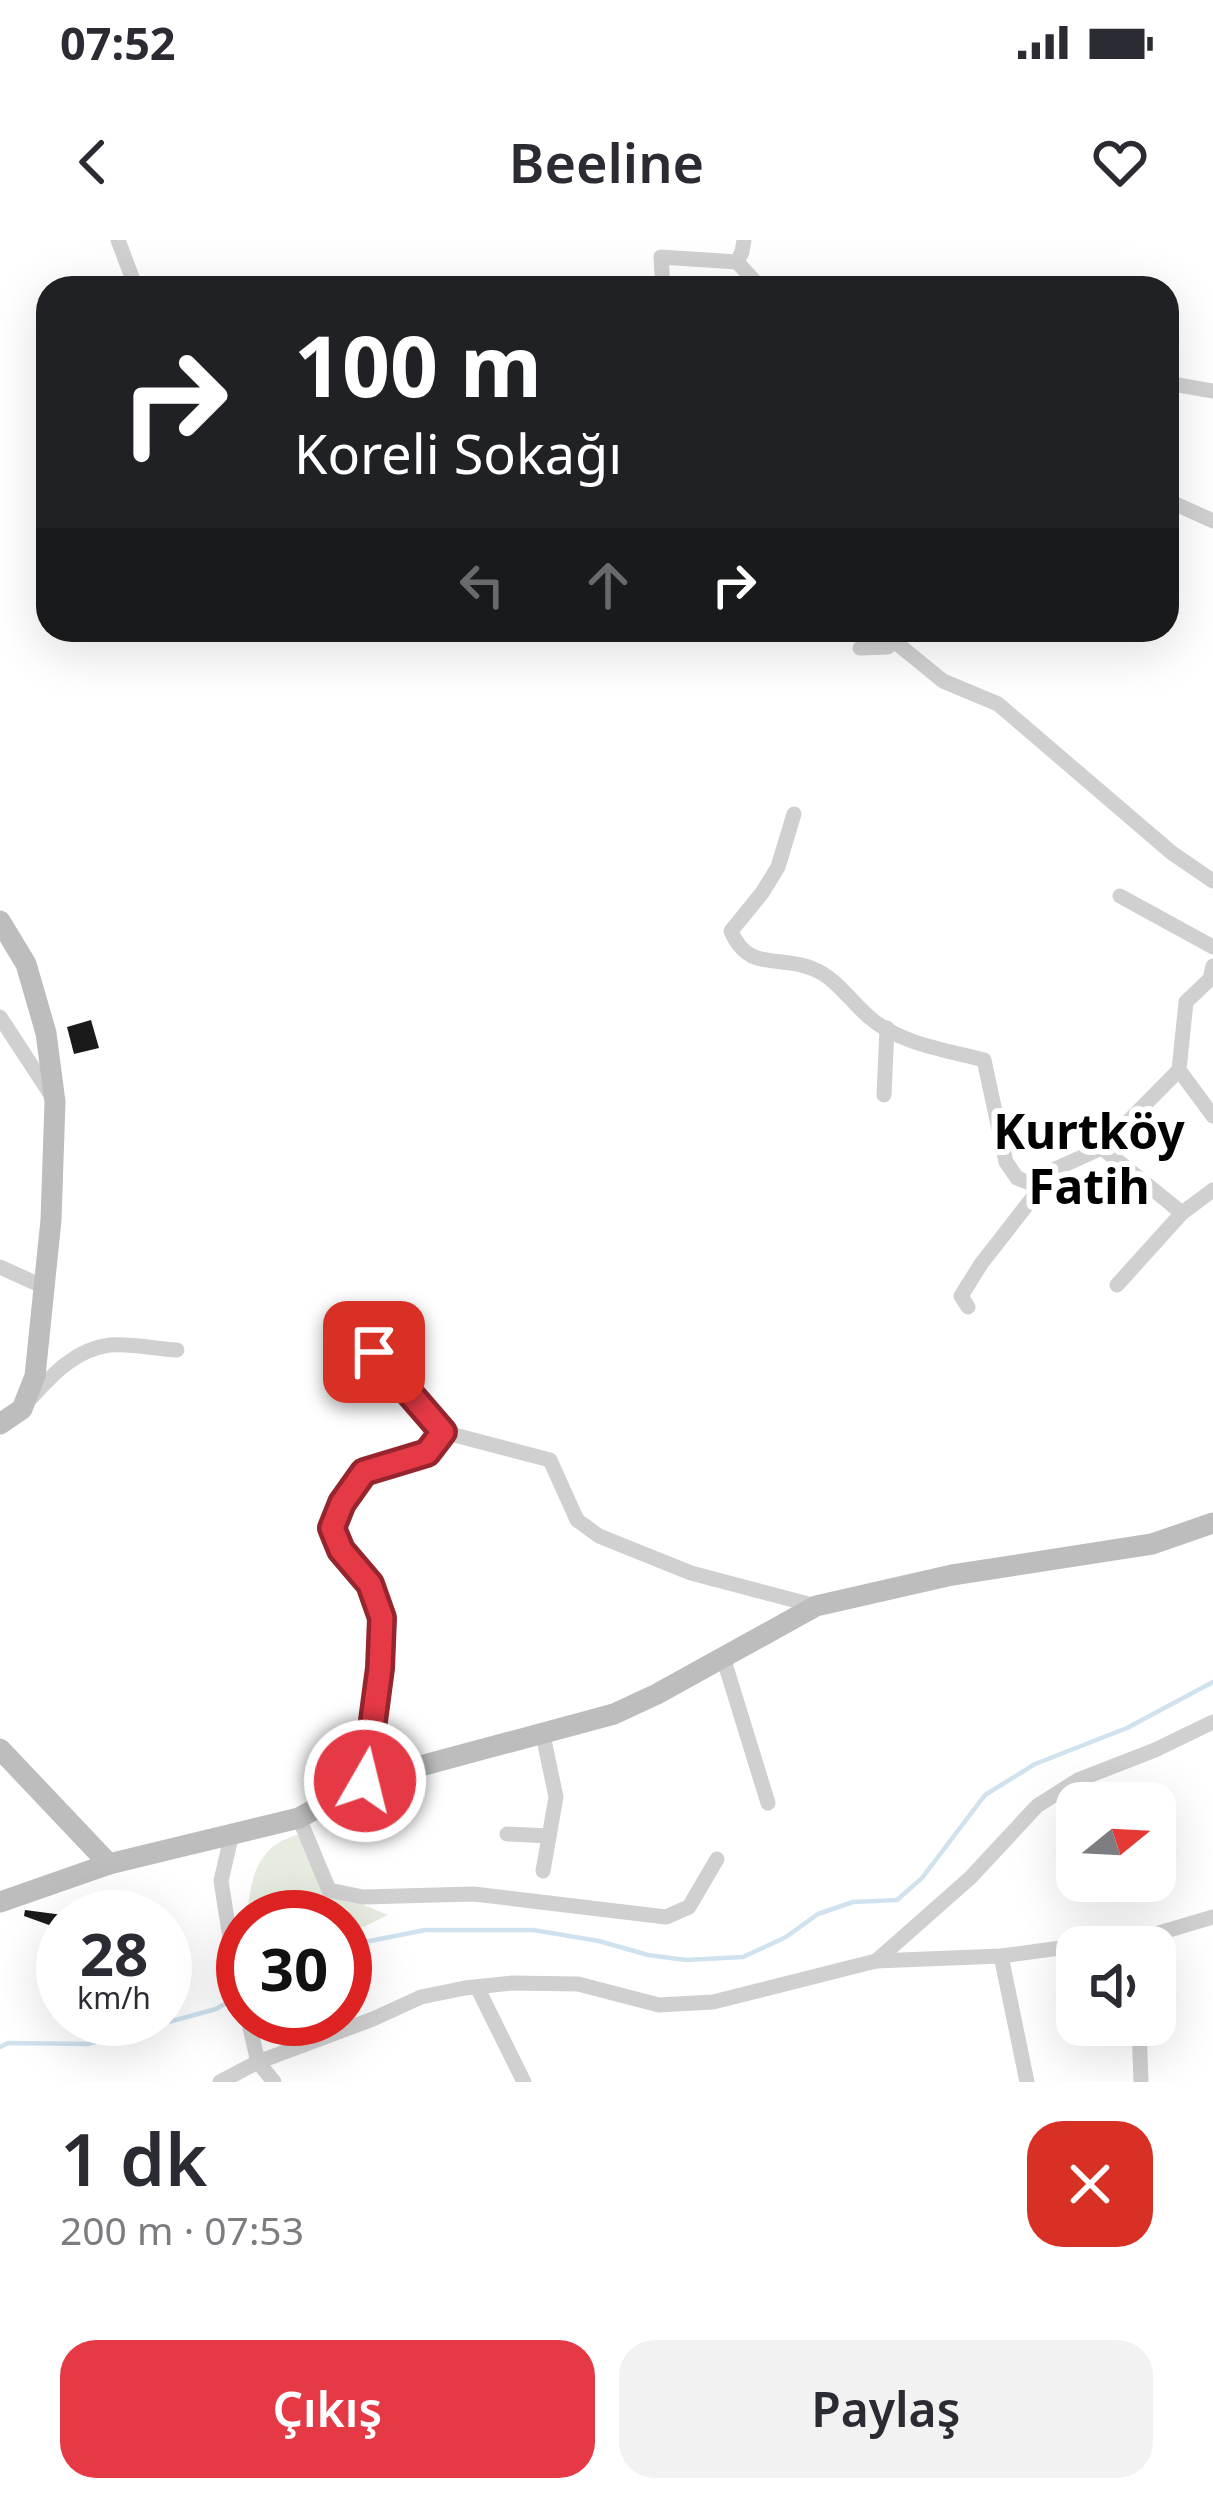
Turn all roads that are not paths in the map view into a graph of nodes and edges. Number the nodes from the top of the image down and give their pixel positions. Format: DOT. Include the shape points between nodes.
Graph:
graph roads {
  1 [pos="118,240"];
  2 [pos="744,240"];
  3 [pos="660,248"];
  4 [pos="737,262"];
  5 [pos="132,276"];
  6 [pos="750,276"];
  7 [pos="1179,385"];
  8 [pos="1213,391"];
  9 [pos="1179,505"];
  10 [pos="1213,521"];
  11 [pos="893,642"];
  12 [pos="905,642"];
  13 [pos="860,648"];
  14 [pos="794,814"];
  15 [pos="1213,881"];
  16 [pos="1120,896"];
  17 [pos="0,921"];
  18 [pos="1213,947"];
  19 [pos="1213,966"];
  20 [pos="0,1017"];
  21 [pos="887,1028"];
  22 [pos="1178,1070"];
  23 [pos="884,1095"];
  24 [pos="55,1102"];
  25 [pos="1213,1115"];
  26 [pos="1102,1148"];
  27 [pos="1040,1187"];
  28 [pos="1213,1190"];
  29 [pos="1182,1213"];
  30 [pos="0,1267"];
  31 [pos="1117,1285"];
  32 [pos="44,1287"];
  33 [pos="968,1307"];
  34 [pos="177,1350"];
  35 [pos="374,1352"];
  36 [pos="22,1409"];
  37 [pos="0,1424"];
  38 [pos="443,1432"];
  39 [pos="1213,1523"];
  40 [pos="816,1606"];
  41 [pos="723,1657"];
  42 [pos="1213,1722"];
  43 [pos="543,1735"];
  44 [pos="0,1749"];
  45 [pos="365,1781"];
  46 [pos="768,1803"];
  47 [pos="299,1818"];
  48 [pos="232,1833"];
  49 [pos="507,1834"];
  50 [pos="549,1836"];
  51 [pos="717,1859"];
  52 [pos="109,1864"];
  53 [pos="543,1871"];
  54 [pos="222,1890"];
  55 [pos="0,1901"];
  56 [pos="1213,1917"];
  57 [pos="1176,1929"];
  58 [pos="1056,1950"];
  59 [pos="1001,1956"];
  60 [pos="876,1961"];
  61 [pos="477,1987"];
  62 [pos="254,2046"];
  63 [pos="1139,2046"];
  64 [pos="258,2062"];
  65 [pos="220,2082"];
  66 [pos="274,2082"];
  67 [pos="524,2082"];
  68 [pos="1027,2082"];
  69 [pos="1141,2082"];
  1 -- 5 [label="street"];
  2 -- 4 [label="street"];
  3 -- 4 [label="street"];
  4 -- 6 [label="street"];
  7 -- 8 [label="street"];
  9 -- 10 [label="street"];
  11 -- 13 [label="street"];
  12 -- 15 [label="street" via="943,681 998,704"];
  14 -- 21 [label="street" via="778,867 730,931 752,958 810,967 833,981"];
  16 -- 18 [label="street"];
  17 -- 24 [label="street" via="26,964"];
  19 -- 22 [label="street" via="1186,1002"];
  20 -- 24 [label="street"];
  21 -- 23 [label="street"];
  21 -- 27 [label="street" via="984,1060 1006,1162 1017,1178"];
  22 -- 25 [label="street"];
  22 -- 26 [label="street"];
  24 -- 32 [label="street"];
  26 -- 27 [label="street" via="1054,1169"];
  26 -- 29 [label="street"];
  27 -- 33 [label="street" via="980,1264 961,1296"];
  28 -- 29 [label="street"];
  29 -- 31 [label="street"];
  30 -- 32 [label="street"];
  32 -- 36 [label="street" via="35,1376"];
  34 -- 36 [label="street" via="111,1345 84,1353"];
  35 -- 38 [label="street"];
  36 -- 37 [label="street"];
  38 -- 40 [label="street" via="550,1460 577,1520 599,1536 691,1574"];
  38 -- 45 [label="street" via="427,1453 364,1472 332,1528 370,1584 382,1618"];
  39 -- 40 [label="street" via="1152,1544"];
  40 -- 41 [label="street"];
  41 -- 43 [label="street" via="614,1714"];
  41 -- 46 [label="street"];
  42 -- 60 [label="street" via="1037,1806"];
  43 -- 45 [label="street"];
  43 -- 50 [label="street" via="556,1797"];
  44 -- 52 [label="street"];
  45 -- 47 [label="street"];
  47 -- 48 [label="street"];
  47 -- 51 [label="street" via="328,1890 363,1897 474,1894 666,1917 688,1907"];
  48 -- 52 [label="street"];
  48 -- 54 [label="street"];
  49 -- 50 [label="street"];
  50 -- 53 [label="street"];
  52 -- 55 [label="street"];
  56 -- 57 [label="street"];
  58 -- 59 [label="street"];
  59 -- 60 [label="street"];
  59 -- 68 [label="street"];
  60 -- 61 [label="street" via="712,2002 659,2005 578,1984"];
  61 -- 64 [label="street" via="421,1997"];
  61 -- 67 [label="street"];
  62 -- 64 [label="street"];
  63 -- 69 [label="street"];
  64 -- 65 [label="street"];
  64 -- 66 [label="street"];
}
